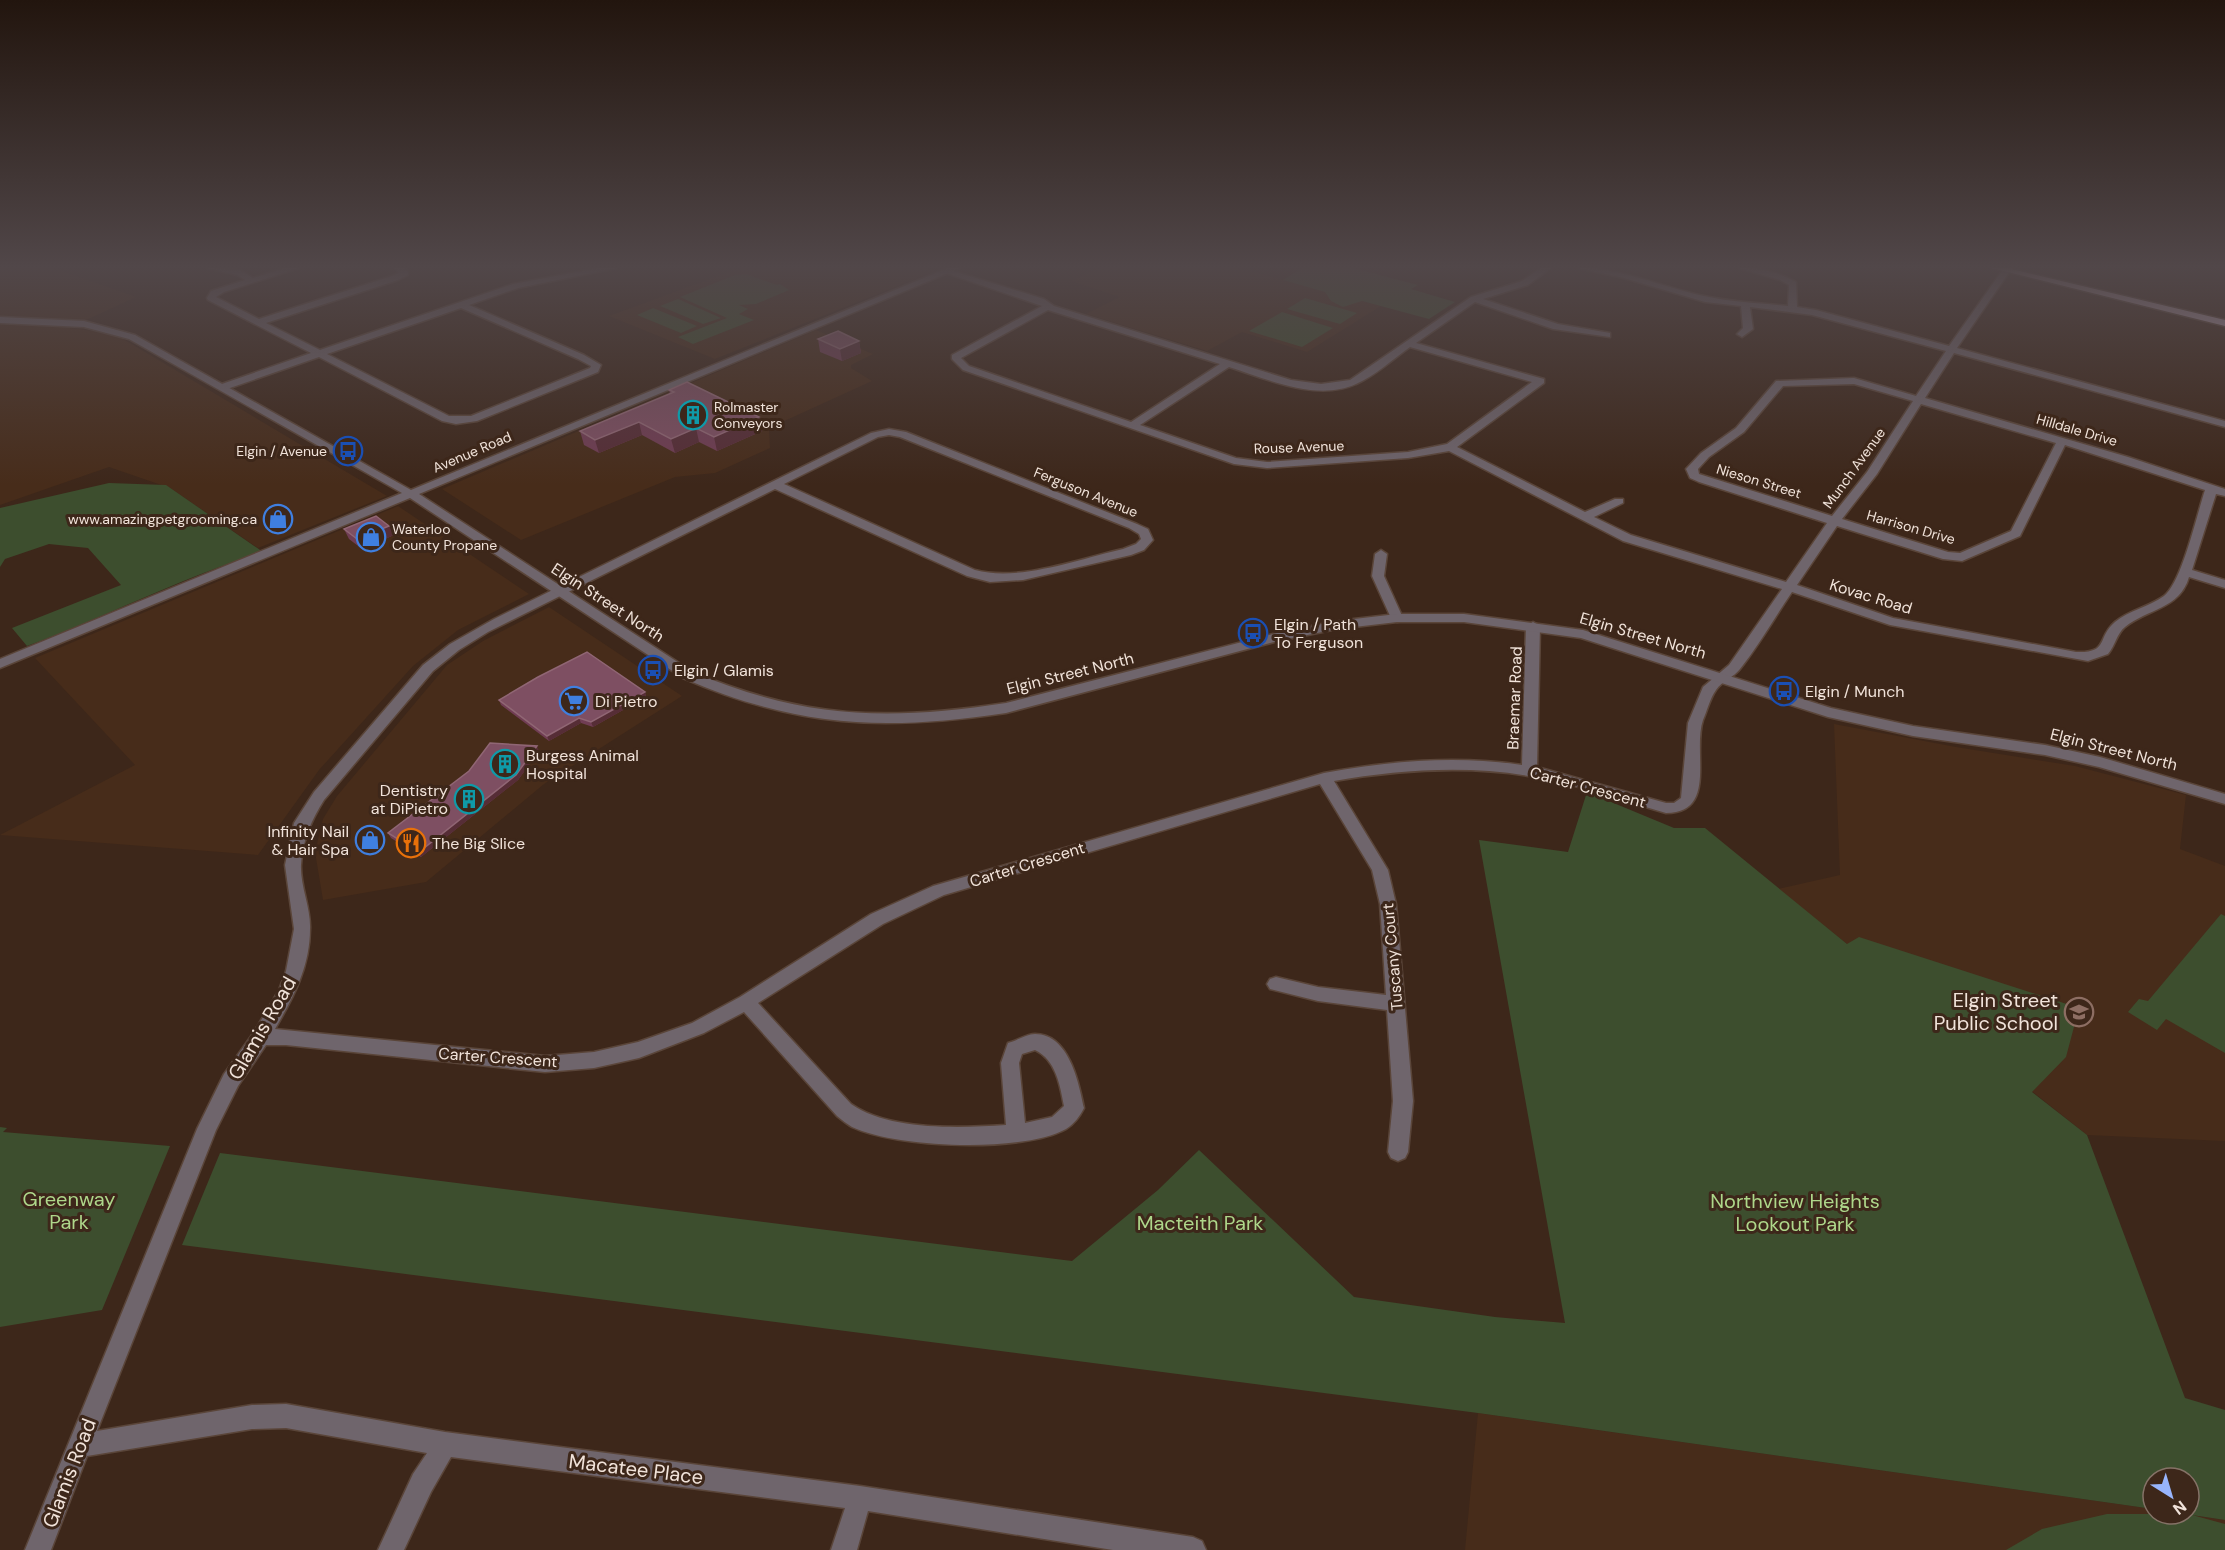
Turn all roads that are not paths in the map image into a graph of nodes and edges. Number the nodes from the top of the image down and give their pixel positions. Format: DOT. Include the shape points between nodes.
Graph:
graph roads {
  1 [pos="138,340"];
  2 [pos="294,340"];
  3 [pos="355,340"];
  4 [pos="543,340"];
  5 [pos="782,340"];
  6 [pos="985,340"];
  7 [pos="1154,340"];
  8 [pos="1415,340"];
  9 [pos="1921,340"];
  10 [pos="1958,340"];
  11 [pos="1410,344"];
  12 [pos="1952,349"];
  13 [pos="319,353"];
  14 [pos="1227,364"];
  15 [pos="223,387"];
  16 [pos="1919,399"];
  17 [pos="2225,424"];
  18 [pos="1133,425"];
  19 [pos="2062,441"];
  20 [pos="1450,447"];
  21 [pos="776,485"];
  22 [pos="2211,490"];
  23 [pos="2225,493"];
  24 [pos="411,494"];
  25 [pos="1619,501"];
  26 [pos="1584,517"];
  27 [pos="1834,521"];
  28 [pos="1381,554"];
  29 [pos="2185,572"];
  30 [pos="2225,584"];
  31 [pos="1790,587"];
  32 [pos="559,591"];
  33 [pos="1397,618"];
  34 [pos="1533,626"];
  35 [pos="0,664"];
  36 [pos="1721,677"];
  37 [pos="1529,771"];
  38 [pos="1324,778"];
  39 [pos="2225,799"];
  40 [pos="1276,984"];
  41 [pos="746,1002"];
  42 [pos="1396,1004"];
  43 [pos="261,1037"];
  44 [pos="1016,1134"];
  45 [pos="1398,1152"];
  46 [pos="445,1444"];
  47 [pos="79,1446"];
  48 [pos="860,1498"];
  49 [pos="38,1550"];
  50 [pos="391,1550"];
  51 [pos="844,1550"];
  52 [pos="1193,1550"];
  1 -- 15 [label="street, Elgin Street North"];
  2 -- 13 [label="street"];
  3 -- 13 [label="street"];
  4 -- 13 [label="street" via="596,364 595,370 473,419 456,421"];
  5 -- 24 [label="street, Avenue Road"];
  6 -- 18 [label="street, Rouse Avenue" via="955,357 966,368"];
  7 -- 14 [label="street"];
  8 -- 11 [label="street"];
  9 -- 12 [label="street"];
  10 -- 12 [label="street, Munch Avenue"];
  11 -- 14 [label="street" via="1353,382 1331,388 1288,382"];
  11 -- 20 [label="street, Rouse Avenue" via="1540,381"];
  12 -- 16 [label="street, Munch Avenue"];
  12 -- 17 [label="street"];
  13 -- 15 [label="street"];
  14 -- 18 [label="street"];
  15 -- 24 [label="street, Elgin Street North"];
  16 -- 19 [label="street, Hilldale Drive"];
  16 -- 27 [label="street, Munch Avenue" via="1871,474"];
  16 -- 27 [label="street, Nieson Street" via="1854,381 1783,382 1740,430 1692,469 1694,476 1703,480"];
  18 -- 20 [label="street, Rouse Avenue" via="1234,461 1267,465 1408,455"];
  19 -- 22 [label="street, Hilldale Drive"];
  19 -- 27 [label="street, Harrison Drive" via="2016,533 1962,556 1947,556"];
  20 -- 26 [label="street, Kovac Road"];
  21 -- 21 [label="street, Ferguson Avenue" via="875,435 889,432 1133,526 1144,532 1148,540 1127,552 1023,576 979,576"];
  21 -- 32 [label="street, Ferguson Avenue"];
  22 -- 23 [label="street, Hilldale Drive"];
  22 -- 29 [label="street, Kovac Road"];
  24 -- 32 [label="street, Elgin Street North"];
  24 -- 35 [label="street, Avenue Road"];
  25 -- 26 [label="street"];
  26 -- 31 [label="street, Kovac Road" via="1627,538"];
  27 -- 31 [label="street, Munch Avenue"];
  28 -- 33 [label="street" via="1378,576"];
  29 -- 30 [label="street"];
  29 -- 31 [label="street, Kovac Road" via="2175,595 2126,619 2115,627 2105,650 2089,657 1890,621"];
  31 -- 36 [label="street, Munch Avenue" via="1734,668"];
  32 -- 33 [label="street, Elgin Street North" via="688,675 713,687 765,705 859,720 917,720 1006,708 1277,637"];
  32 -- 43 [label="street, Glamis Road" via="442,654 319,796 302,823 293,865 302,929 300,950 287,992"];
  33 -- 34 [label="street, Elgin Street North" via="1464,618"];
  34 -- 36 [label="street, Elgin Street North" via="1583,634"];
  34 -- 37 [label="street, Braemar Road"];
  36 -- 37 [label="street, Carter Crescent" via="1710,687 1697,714 1691,789 1688,801 1677,808"];
  36 -- 39 [label="street, Elgin Street North" via="1848,717 2045,750"];
  37 -- 38 [label="street, Carter Crescent" via="1415,764"];
  38 -- 41 [label="street, Carter Crescent" via="939,890 877,919"];
  38 -- 42 [label="street, Tuscany Court" via="1380,870 1388,904"];
  40 -- 42 [label="street"];
  41 -- 43 [label="street, Carter Crescent" via="698,1028 639,1050 594,1060 545,1064"];
  41 -- 44 [label="street" via="844,1110 862,1122 978,1136"];
  42 -- 45 [label="street, Tuscany Court" via="1403,1101"];
  43 -- 47 [label="street, Glamis Road" via="231,1080 207,1129"];
  44 -- 44 [label="street" via="1010,1063 1015,1049 1035,1042 1055,1053 1074,1108 1056,1125"];
  46 -- 47 [label="street, Macatee Place" via="286,1416 252,1417"];
  46 -- 48 [label="street, Macatee Place"];
  46 -- 50 [label="street"];
  47 -- 49 [label="street, Glamis Road"];
  48 -- 51 [label="street"];
  48 -- 52 [label="street, Macatee Place"];
}
